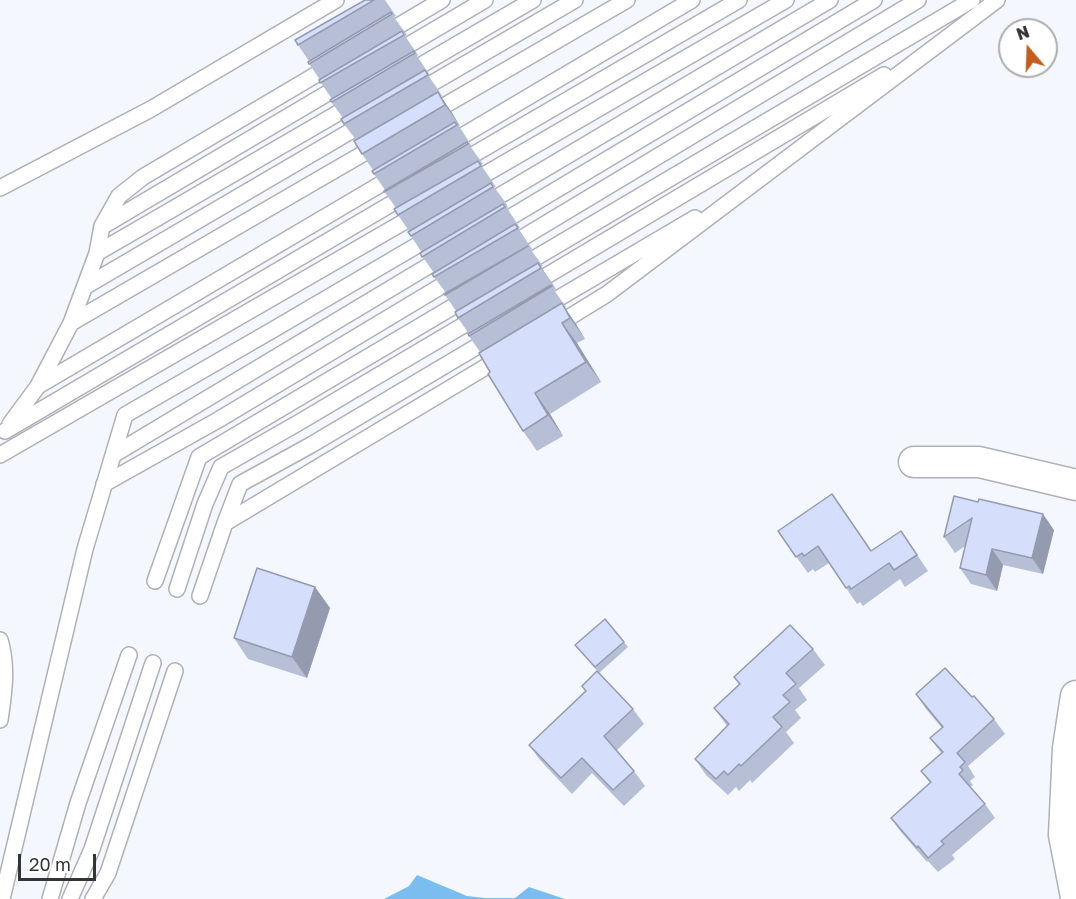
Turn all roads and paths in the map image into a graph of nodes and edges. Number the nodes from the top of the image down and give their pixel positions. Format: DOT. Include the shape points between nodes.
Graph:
graph roads {
  1 [pos="336,0"];
  2 [pos="442,0"];
  3 [pos="485,0"];
  4 [pos="533,0"];
  5 [pos="575,0"];
  6 [pos="627,0"];
  7 [pos="692,0"];
  8 [pos="739,0"];
  9 [pos="786,0"];
  10 [pos="830,0"];
  11 [pos="874,0"];
  12 [pos="918,0"];
  13 [pos="972,0"];
  14 [pos="997,0"];
  15 [pos="951,35"];
  16 [pos="370,43"];
  17 [pos="350,55"];
  18 [pos="384,60"];
  19 [pos="354,77"];
  20 [pos="391,82"];
  21 [pos="371,94"];
  22 [pos="402,101"];
  23 [pos="381,113"];
  24 [pos="421,120"];
  25 [pos="390,137"];
  26 [pos="437,151"];
  27 [pos="406,169"];
  28 [pos="443,173"];
  29 [pos="757,181"];
  30 [pos="423,185"];
  31 [pos="0,188"];
  32 [pos="461,188"];
  33 [pos="430,206"];
  34 [pos="470,214"];
  35 [pos="102,226"];
  36 [pos="449,226"];
  37 [pos="487,232"];
  38 [pos="456,250"];
  39 [pos="97,253"];
  40 [pos="492,256"];
  41 [pos="472,268"];
  42 [pos="504,277"];
  43 [pos="86,286"];
  44 [pos="483,289"];
  45 [pos="523,290"];
  46 [pos="492,308"];
  47 [pos="534,313"];
  48 [pos="71,323"];
  49 [pos="503,331"];
  50 [pos="546,331"];
  51 [pos="516,349"];
  52 [pos="38,386"];
  53 [pos="2,434"];
  54 [pos="0,455"];
  55 [pos="113,455"];
  56 [pos="914,462"];
  57 [pos="104,484"];
  58 [pos="1076,485"];
  59 [pos="225,522"];
  60 [pos="155,581"];
  61 [pos="177,589"];
  62 [pos="200,596"];
  63 [pos="0,640"];
  64 [pos="129,654"];
  65 [pos="153,663"];
  66 [pos="175,671"];
  67 [pos="1076,696"];
  68 [pos="0,720"];
  69 [pos="1076,897"];
  70 [pos="2,899"];
  71 [pos="50,899"];
  72 [pos="70,899"];
  73 [pos="93,899"];
  1 -- 31 [label="lane" via="151,109"];
  2 -- 16 [label="lane"];
  3 -- 18 [label="lane"];
  4 -- 20 [label="lane"];
  5 -- 22 [label="lane"];
  6 -- 24 [label="lane"];
  7 -- 26 [label="lane"];
  8 -- 28 [label="lane"];
  9 -- 32 [label="lane"];
  10 -- 34 [label="lane"];
  11 -- 37 [label="lane"];
  12 -- 40 [label="lane"];
  13 -- 42 [label="lane"];
  14 -- 15 [label="lane"];
  15 -- 29 [label="lane"];
  15 -- 45 [label="lane"];
  17 -- 35 [label="lane" via="143,177 119,196"];
  19 -- 35 [label="lane"];
  21 -- 39 [label="lane"];
  23 -- 43 [label="lane"];
  25 -- 48 [label="lane"];
  27 -- 52 [label="lane"];
  29 -- 47 [label="lane"];
  29 -- 50 [label="lane" via="607,294"];
  30 -- 53 [label="lane"];
  33 -- 54 [label="lane"];
  35 -- 39 [label="lane"];
  36 -- 55 [label="lane" via="125,414"];
  38 -- 55 [label="lane"];
  39 -- 43 [label="lane"];
  41 -- 57 [label="lane"];
  43 -- 48 [label="lane"];
  44 -- 60 [label="lane" via="199,457"];
  46 -- 61 [label="lane" via="221,466"];
  48 -- 52 [label="lane"];
  49 -- 59 [label="lane" via="240,484"];
  51 -- 59 [label="lane"];
  52 -- 53 [label="lane"];
  55 -- 57 [label="lane"];
  56 -- 58 [label="street" via="979,462"];
  57 -- 70 [label="lane"];
  59 -- 62 [label="lane"];
  63 -- 68 [label="lane" via="5,663"];
  64 -- 71 [label="lane" via="78,802"];
  65 -- 72 [label="lane" via="92,849"];
  66 -- 73 [label="lane" via="108,873"];
  67 -- 69 [label="street" via="1068,748 1064,835"];
}
